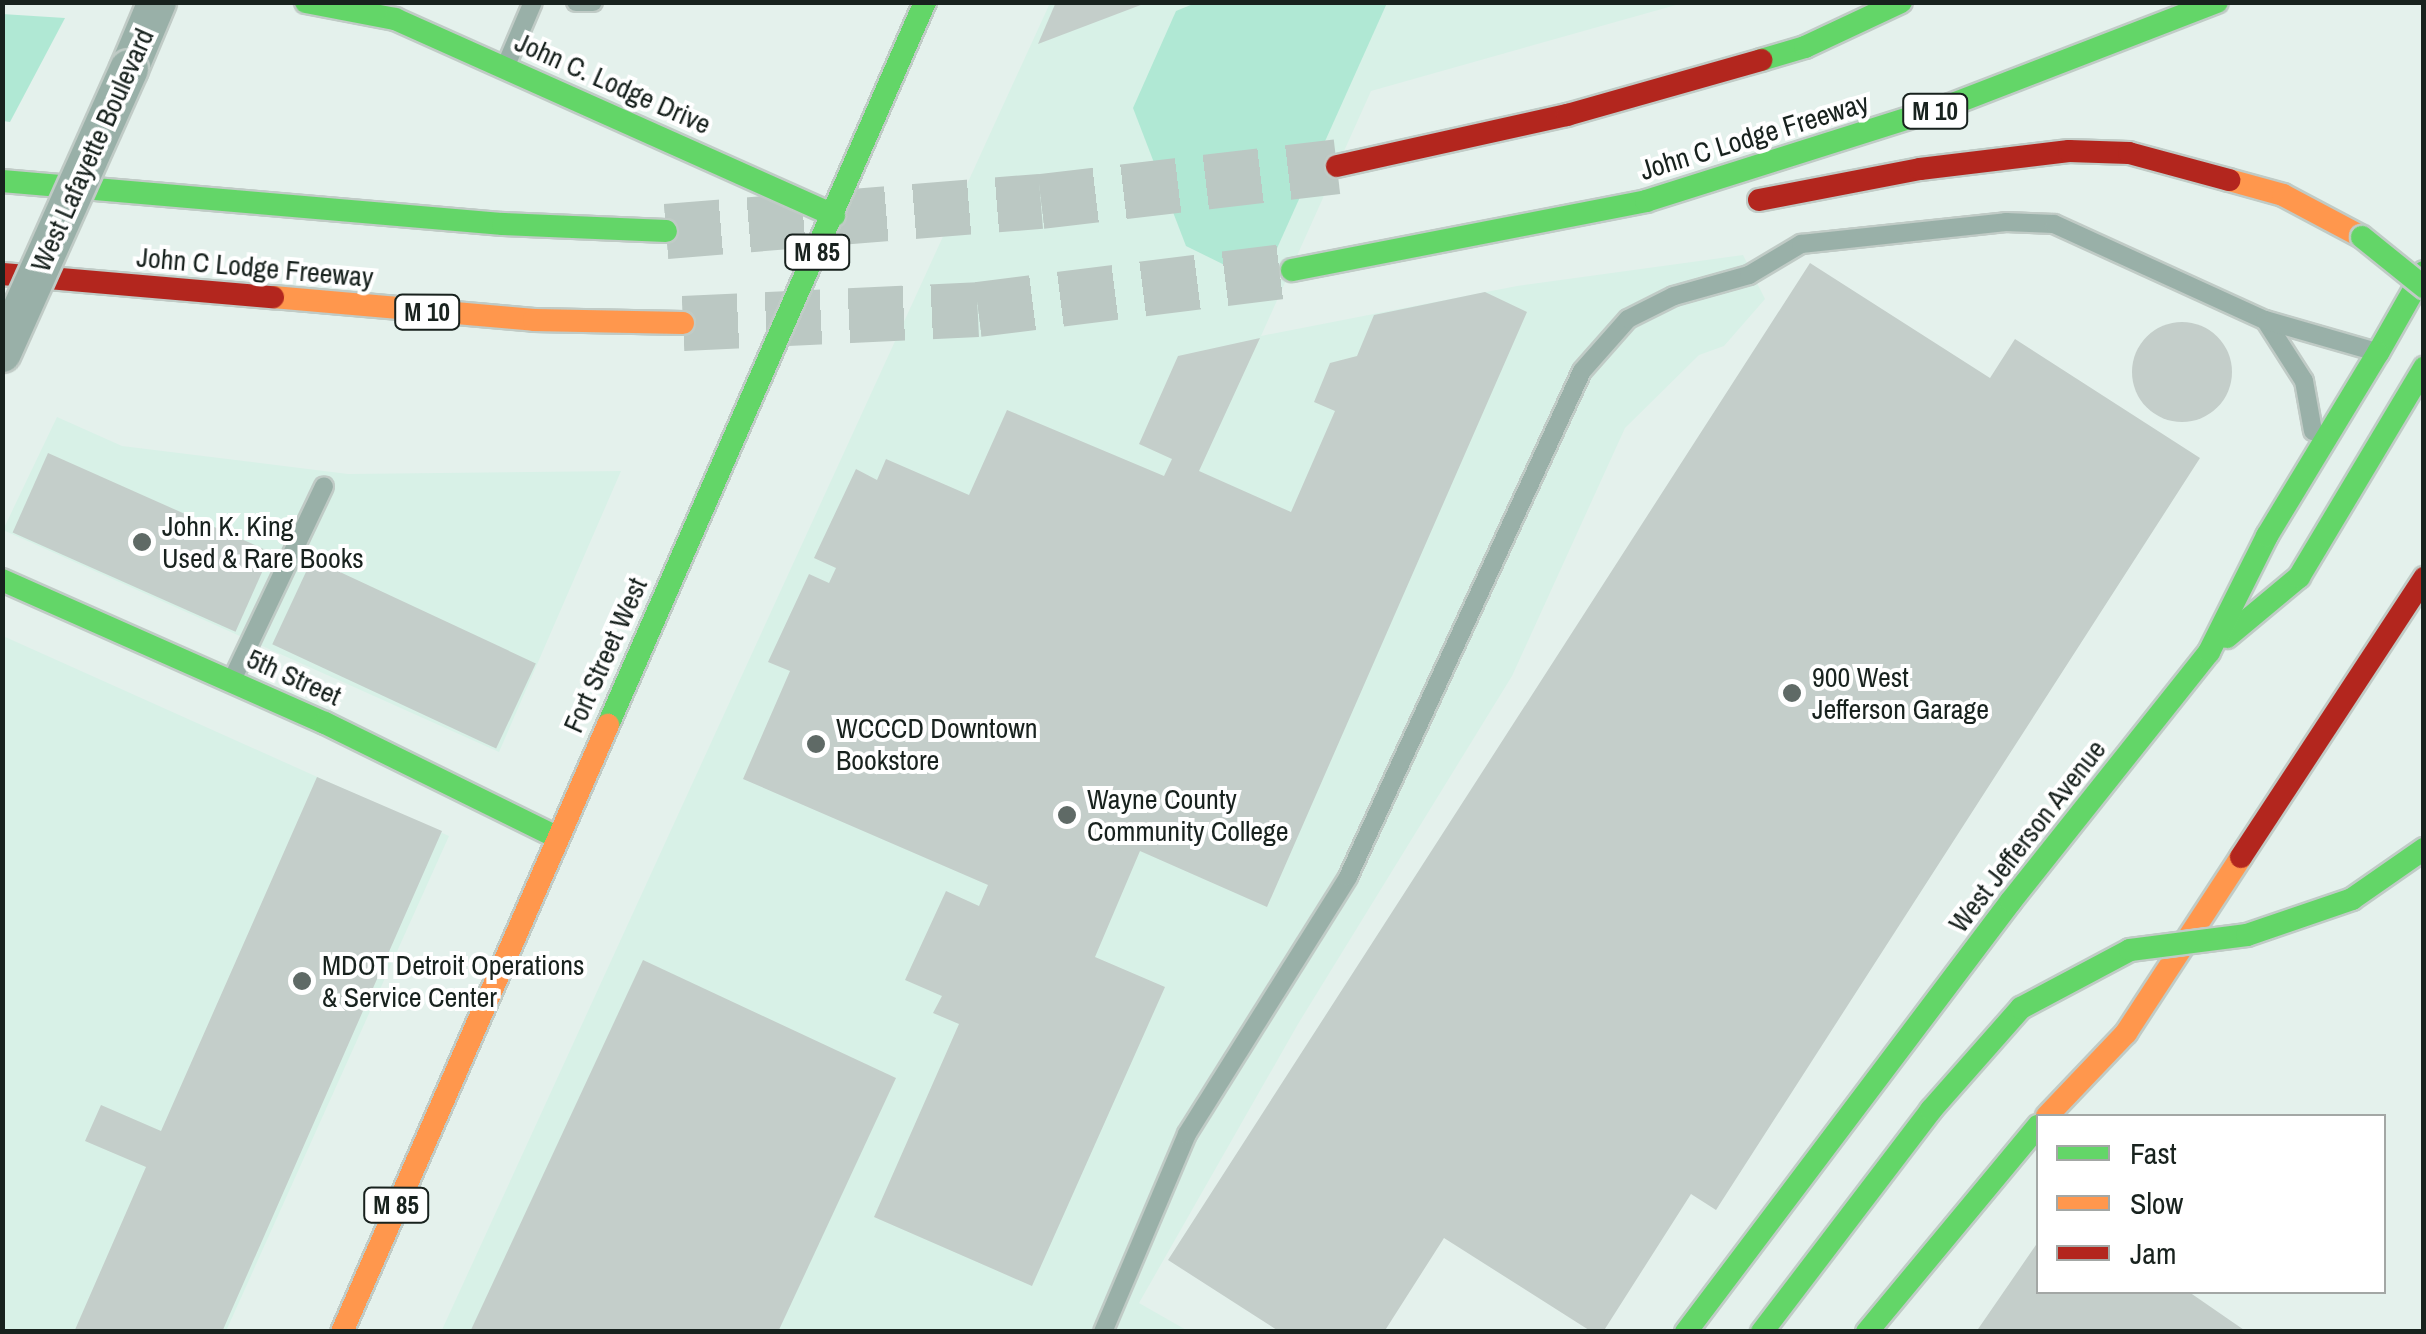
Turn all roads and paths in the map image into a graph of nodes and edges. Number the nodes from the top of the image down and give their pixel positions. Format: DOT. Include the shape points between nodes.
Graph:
graph roads {
  1 [pos="156,2"];
  2 [pos="306,2"];
  3 [pos="534,2"];
  4 [pos="576,2"];
  5 [pos="592,2"];
  6 [pos="924,2"];
  7 [pos="1858,2"];
  8 [pos="1901,2"];
  9 [pos="2217,2"];
  10 [pos="1805,46"];
  11 [pos="505,68"];
  12 [pos="1337,166"];
  13 [pos="2,181"];
  14 [pos="1602,183"];
  15 [pos="1646,202"];
  16 [pos="834,216"];
  17 [pos="666,231"];
  18 [pos="1478,233"];
  19 [pos="1292,270"];
  20 [pos="2424,272"];
  21 [pos="2,274"];
  22 [pos="2424,287"];
  23 [pos="2265,320"];
  24 [pos="683,323"];
  25 [pos="2,353"];
  26 [pos="2378,354"];
  27 [pos="2424,368"];
  28 [pos="2308,470"];
  29 [pos="324,486"];
  30 [pos="2424,578"];
  31 [pos="2,580"];
  32 [pos="2209,652"];
  33 [pos="231,682"];
  34 [pos="557,836"];
  35 [pos="2424,849"];
  36 [pos="2049,1114"];
  37 [pos="2036,1128"];
  38 [pos="342,1332"];
  39 [pos="1103,1332"];
  40 [pos="1686,1332"];
  41 [pos="1762,1332"];
  42 [pos="1867,1332"];
  1 -- 25 [label="street, West Lafayette Boulevard, bridge"];
  2 -- 11 [label="main road, John C. Lodge Drive" via="395,19"];
  3 -- 11 [label="lane"];
  4 -- 5 [label="lane"];
  6 -- 16 [label="main road, Fort Street West / M 85"];
  7 -- 10 [label="main road"];
  8 -- 10 [label="main road"];
  9 -- 15 [label="main road, John C Lodge Freeway / M 10" via="1950,106"];
  10 -- 12 [label="main road" via="1567,115"];
  11 -- 16 [label="main road, John C. Lodge Drive"];
  13 -- 17 [label="main road" via="503,224"];
  14 -- 18 [label="main road"];
  15 -- 18 [label="main road, John C Lodge Freeway / M 10"];
  15 -- 22 [label="main road, bridge" via="1762,200 1920,169 2069,151 2129,152 2283,195 2362,238"];
  16 -- 34 [label="main road, Fort Street West / M 85"];
  18 -- 19 [label="main road, John C Lodge Freeway / M 10"];
  20 -- 26 [label="main road, West Jefferson Avenue"];
  21 -- 24 [label="main road, John C Lodge Freeway / M 10" via="534,320"];
  23 -- 26 [label="lane" via="2317,330"];
  23 -- 28 [label="lane" via="2310,397"];
  23 -- 39 [label="lane" via="2054,224 2006,222 1801,244 1749,275 1648,308 1612,333 1571,393 1348,877 1187,1134"];
  26 -- 28 [label="main road, West Jefferson Avenue"];
  27 -- 32 [label="main road" via="2299,577"];
  28 -- 32 [label="main road, West Jefferson Avenue"];
  29 -- 33 [label="lane"];
  30 -- 36 [label="main road" via="2126,1033"];
  31 -- 33 [label="main road, 5th Street"];
  32 -- 40 [label="main road, West Jefferson Avenue" via="2011,900 1837,1140"];
  33 -- 34 [label="main road, 5th Street"];
  34 -- 38 [label="main road, Fort Street West / M 85"];
  35 -- 41 [label="main road, bridge" via="2352,899 2246,935 2130,950 2021,1008 1931,1110"];
  37 -- 42 [label="main road"];
}
